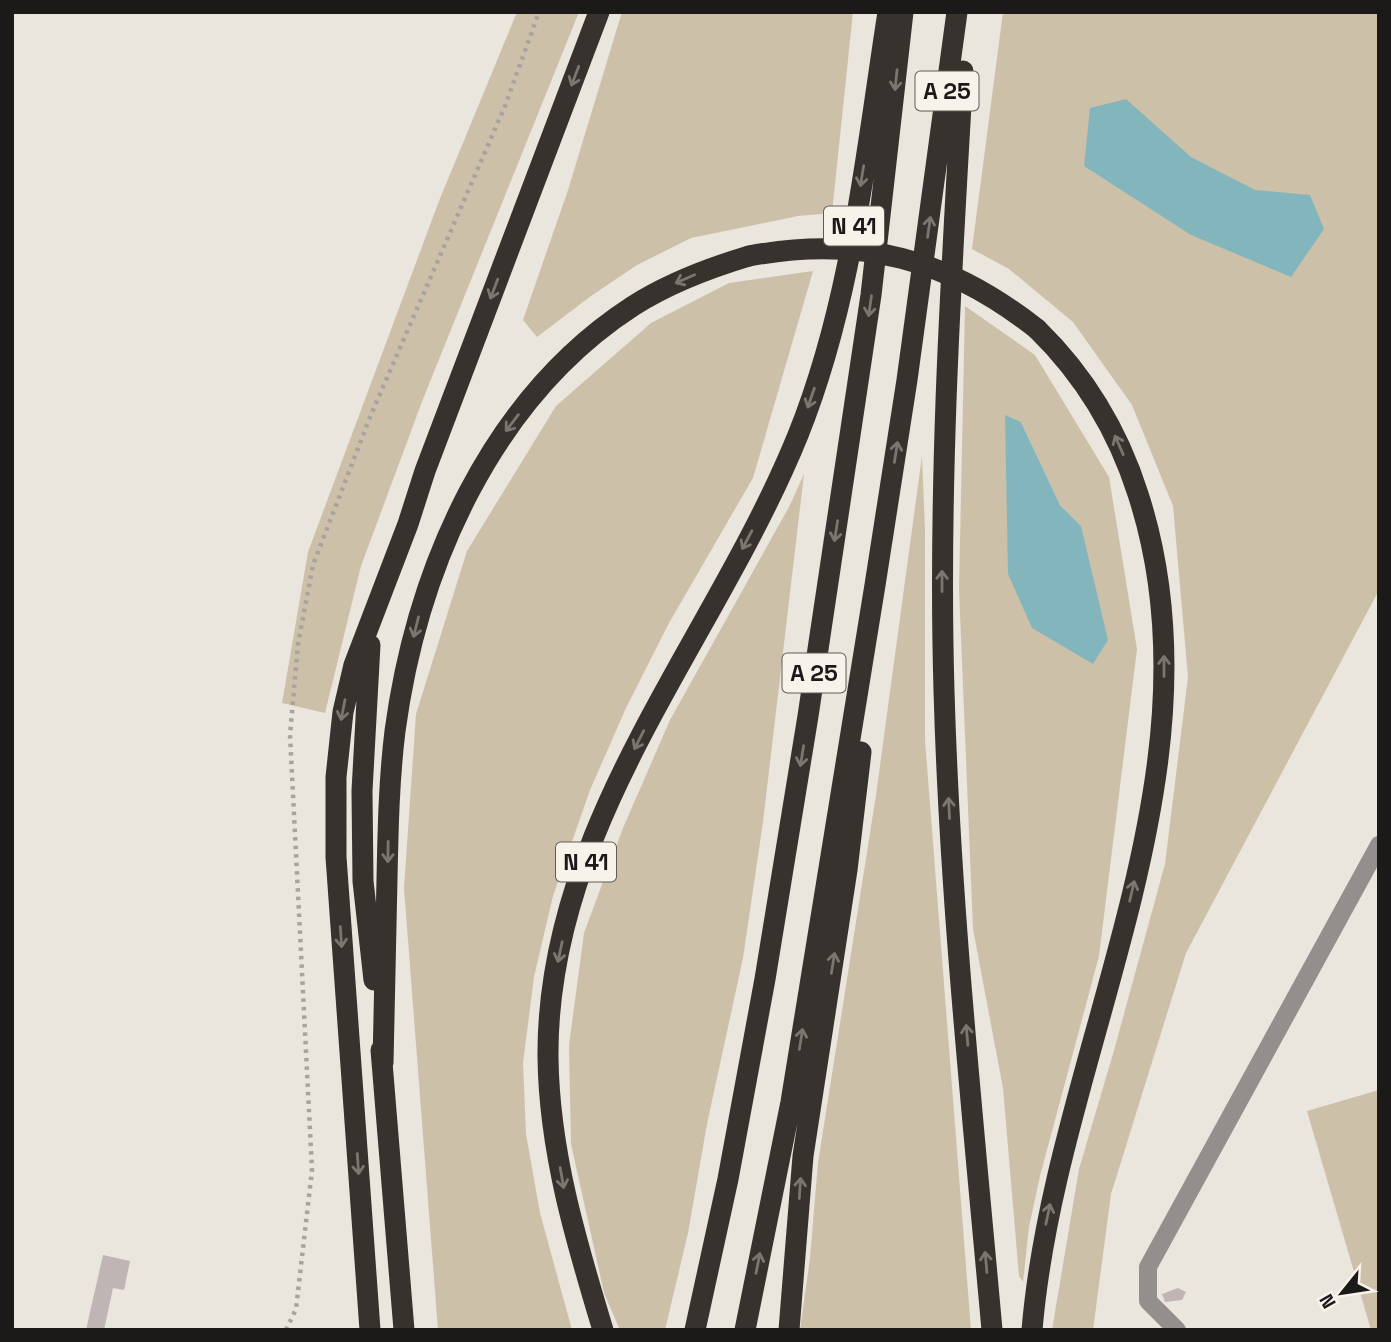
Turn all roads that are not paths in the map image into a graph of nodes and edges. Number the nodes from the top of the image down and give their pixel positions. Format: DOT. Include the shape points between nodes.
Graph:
graph roads {
  1 [pos="599,12"];
  2 [pos="888,12"];
  3 [pos="903,12"];
  4 [pos="957,12"];
  5 [pos="966,12"];
  6 [pos="875,584"];
  7 [pos="372,622"];
  8 [pos="1379,845"];
  9 [pos="383,1063"];
  10 [pos="370,1330"];
  11 [pos="404,1330"];
  12 [pos="603,1330"];
  13 [pos="695,1330"];
  14 [pos="745,1330"];
  15 [pos="789,1330"];
  16 [pos="992,1330"];
  17 [pos="1032,1330"];
  18 [pos="1177,1330"];
  1 -- 7 [label="highway, one-way"];
  2 -- 12 [label="highway, N 41, one-way" via="847,264 809,404 772,492 614,792 575,895 561,949 549,1031 553,1125 568,1207"];
  3 -- 13 [label="highway, A 25, one-way" via="871,295 808,716 765,979"];
  6 -- 4 [label="highway, A 25, one-way"];
  16 -- 5 [label="highway, one-way" via="952,854 943,688 942,467"];
  14 -- 6 [label="highway, A 25, one-way" via="790,1102"];
  15 -- 6 [label="highway, one-way" via="803,1156 847,870 869,686"];
  7 -- 9 [label="highway" via="362,755 363,881"];
  7 -- 10 [label="highway, one-way" via="354,665 343,712 335,807"];
  8 -- 18 [label="lane" via="1148,1267 1148,1301"];
  9 -- 11 [label="highway"];
  17 -- 9 [label="highway, one-way, bridge" via="1054,1189 1149,817 1164,684 1162,625 1149,533 1111,426 1066,359 1037,329 962,279 899,257 857,250 793,249 749,256 703,271 613,320 572,354 528,402 498,443 454,520 420,611 406,670 389,806"];
}
